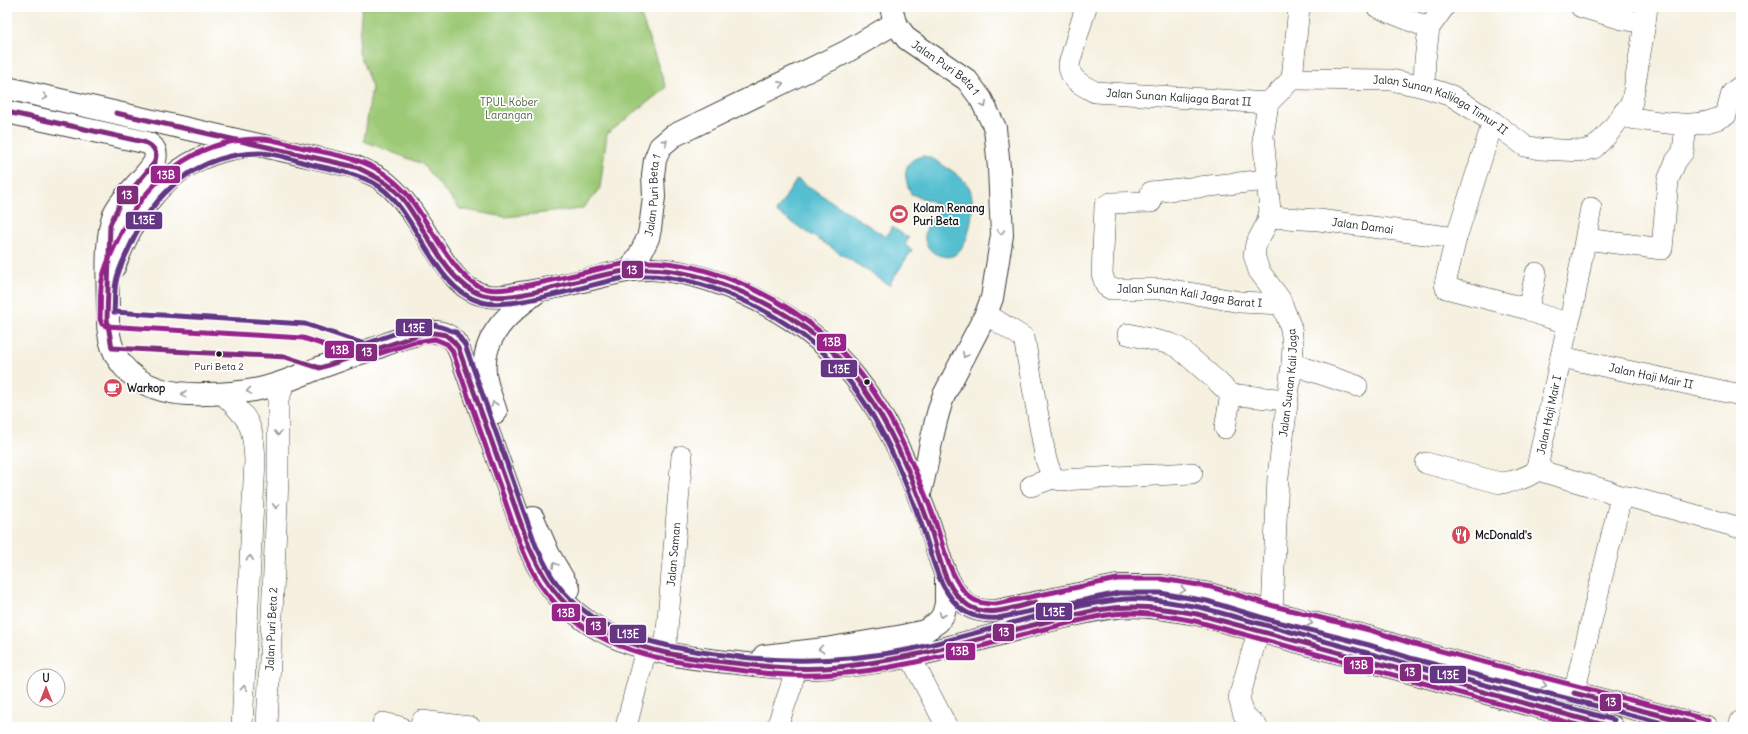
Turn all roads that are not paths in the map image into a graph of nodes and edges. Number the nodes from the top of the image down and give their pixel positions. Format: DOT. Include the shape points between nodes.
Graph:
graph roads {
  1 [pos="1086,7"];
  2 [pos="1299,7"];
  3 [pos="1377,7"];
  4 [pos="1444,7"];
  5 [pos="1581,7"];
  6 [pos="893,15"];
  7 [pos="1646,15"];
  8 [pos="1429,28"];
  9 [pos="1292,79"];
  10 [pos="1741,86"];
  11 [pos="1424,87"];
  12 [pos="7,88"];
  13 [pos="1268,103"];
  14 [pos="7,112"];
  15 [pos="1624,112"];
  16 [pos="1493,122"];
  17 [pos="1686,125"];
  18 [pos="263,146"];
  19 [pos="1267,180"];
  20 [pos="1591,208"];
  21 [pos="1269,217"];
  22 [pos="1456,238"];
  23 [pos="1586,239"];
  24 [pos="630,270"];
  25 [pos="1536,273"];
  26 [pos="108,283"];
  27 [pos="539,291"];
  28 [pos="1281,304"];
  29 [pos="1528,309"];
  30 [pos="984,319"];
  31 [pos="1568,324"];
  32 [pos="1128,334"];
  33 [pos="1561,357"];
  34 [pos="1292,364"];
  35 [pos="285,382"];
  36 [pos="1357,386"];
  37 [pos="223,394"];
  38 [pos="1741,394"];
  39 [pos="1233,397"];
  40 [pos="1287,400"];
  41 [pos="1225,428"];
  42 [pos="682,456"];
  43 [pos="278,458"];
  44 [pos="255,460"];
  45 [pos="1426,463"];
  46 [pos="1540,468"];
  47 [pos="1192,474"];
  48 [pos="1053,478"];
  49 [pos="1031,486"];
  50 [pos="1617,495"];
  51 [pos="919,496"];
  52 [pos="1741,528"];
  53 [pos="275,531"];
  54 [pos="251,533"];
  55 [pos="946,576"];
  56 [pos="1272,613"];
  57 [pos="1258,632"];
  58 [pos="615,637"];
  59 [pos="1378,640"];
  60 [pos="1412,651"];
  61 [pos="655,652"];
  62 [pos="910,656"];
  63 [pos="718,662"];
  64 [pos="1373,663"];
  65 [pos="796,668"];
  66 [pos="1414,673"];
  67 [pos="1574,693"];
  68 [pos="1567,715"];
  69 [pos="1741,721"];
  70 [pos="242,727"];
  71 [pos="267,727"];
  72 [pos="420,727"];
  73 [pos="470,727"];
  74 [pos="626,727"];
  75 [pos="777,727"];
  76 [pos="947,727"];
  77 [pos="1257,727"];
  78 [pos="1612,727"];
  79 [pos="1706,727"];
  80 [pos="1739,727"];
  1 -- 13 [label="street, Jalan Sunan Kalijaga Barat II" via="1069,64 1069,71 1079,84 1095,92"];
  2 -- 9 [label="street"];
  3 -- 8 [label="street"];
  4 -- 8 [label="street"];
  5 -- 7 [label="street" via="1622,19"];
  24 -- 6 [label="main road, Jalan Puri Beta 1, one-way" via="648,238 654,197 653,175 660,147 673,136 846,52"];
  6 -- 30 [label="main road, Jalan Puri Beta 1, one-way" via="907,40 967,80 981,99 995,128 1002,235 992,298"];
  7 -- 15 [label="street" via="1632,102"];
  8 -- 11 [label="street"];
  9 -- 11 [label="street, Jalan Sunan Kalijaga Timur II" via="1391,80"];
  9 -- 13 [label="street"];
  10 -- 17 [label="street" via="1732,93 1726,115 1713,122"];
  11 -- 16 [label="street, Jalan Sunan Kalijaga Timur II" via="1452,96"];
  12 -- 18 [label="main road, one-way"];
  13 -- 19 [label="street, Jalan Sunan Kali Jaga" via="1263,136"];
  14 -- 26 [label="main road" via="144,142 154,148 156,158 152,165 122,202 112,219"];
  15 -- 16 [label="street, Jalan Sunan Kalijaga Timur II" via="1594,148 1582,151 1525,146"];
  15 -- 17 [label="street" via="1631,118"];
  16 -- 22 [label="street"];
  17 -- 23 [label="street" via="1683,152 1668,180 1662,249"];
  18 -- 26 [label="main road" via="234,148 207,155 166,180 132,225"];
  18 -- 27 [label="main road" via="356,167 380,178 401,198 455,277 470,290 492,296"];
  19 -- 21 [label="street, Jalan Sunan Kali Jaga"];
  19 -- 28 [label="street, Jalan Sunan Kali Jaga Barat I" via="1151,192 1151,202 1111,203 1105,206 1102,274 1106,286 1111,289 1167,289 1240,302"];
  20 -- 23 [label="street, Jalan Haji Mair I"];
  21 -- 22 [label="street, Jalan Damai" via="1319,220"];
  21 -- 28 [label="street, Jalan Sunan Kali Jaga" via="1256,244 1254,255 1259,271"];
  22 -- 29 [label="street" via="1446,288"];
  23 -- 31 [label="street, Jalan Haji Mair I"];
  24 -- 27 [label="main road"];
  24 -- 51 [label="main road" via="667,270 729,287 789,319 819,340 850,371 871,400 898,449"];
  25 -- 29 [label="street"];
  37 -- 26 [label="main road, one-way" via="182,394 158,389 143,383 126,369 114,353 110,342"];
  58 -- 27 [label="main road, one-way" via="576,599 549,554 533,517 486,380 485,356 495,332 515,308"];
  28 -- 34 [label="street, Jalan Sunan Kali Jaga" via="1291,328"];
  29 -- 31 [label="street"];
  30 -- 48 [label="street" via="1024,338 1046,460"];
  30 -- 51 [label="main road, Jalan Puri Beta 1, one-way" via="939,407"];
  31 -- 33 [label="street, Jalan Haji Mair I"];
  32 -- 39 [label="street" via="1179,348"];
  33 -- 38 [label="street, Jalan Haji Mair II"];
  33 -- 46 [label="street, Jalan Haji Mair I" via="1538,463"];
  34 -- 36 [label="street"];
  34 -- 40 [label="street, Jalan Sunan Kali Jaga"];
  35 -- 37 [label="main road, one-way"];
  35 -- 43 [label="street, Jalan Puri Beta 2, one-way" via="278,400"];
  35 -- 58 [label="main road" via="413,335 434,332 448,335 455,341 538,566 555,592 567,604 594,626"];
  37 -- 44 [label="street" via="241,411 250,424"];
  39 -- 40 [label="street" via="1237,395"];
  39 -- 41 [label="street" via="1230,400"];
  40 -- 56 [label="street, Jalan Sunan Kali Jaga" via="1278,477"];
  42 -- 61 [label="street, Jalan Saman"];
  43 -- 44 [label="street"];
  43 -- 53 [label="street, Jalan Puri Beta 2, one-way"];
  44 -- 54 [label="street"];
  45 -- 46 [label="street" via="1500,483 1528,478"];
  46 -- 50 [label="street, Jalan Haji Mair I" via="1544,472"];
  47 -- 48 [label="street" via="1061,480"];
  48 -- 49 [label="street"];
  50 -- 52 [label="street, Jalan Haji Mair I"];
  50 -- 67 [label="street" via="1620,506"];
  51 -- 55 [label="main road"];
  53 -- 54 [label="street"];
  53 -- 71 [label="street, Jalan Puri Beta 2"];
  70 -- 54 [label="street, one-way"];
  55 -- 56 [label="main road, one-way" via="964,602 974,609 986,612 1118,586 1161,586 1208,594"];
  55 -- 63 [label="main road, one-way" via="946,604 943,615 925,631 825,648"];
  56 -- 59 [label="main road, one-way"];
  57 -- 62 [label="main road" via="1197,614 1128,606 1080,613"];
  57 -- 64 [label="main road"];
  57 -- 77 [label="street" via="1239,698 1244,715"];
  58 -- 61 [label="main road"];
  59 -- 60 [label="main road"];
  59 -- 64 [label="main road" via="1379,653"];
  60 -- 66 [label="main road" via="1411,668"];
  60 -- 67 [label="main road, one-way"];
  61 -- 63 [label="main road"];
  61 -- 74 [label="street, Jalan Saman"];
  62 -- 65 [label="main road" via="859,664"];
  62 -- 76 [label="street"];
  63 -- 65 [label="main road"];
  64 -- 66 [label="main road"];
  65 -- 75 [label="street" via="792,687"];
  66 -- 68 [label="main road"];
  67 -- 68 [label="main road"];
  67 -- 79 [label="main road"];
  68 -- 78 [label="main road"];
  69 -- 80 [label="street"];
  72 -- 73 [label="street" via="422,721"];
}
